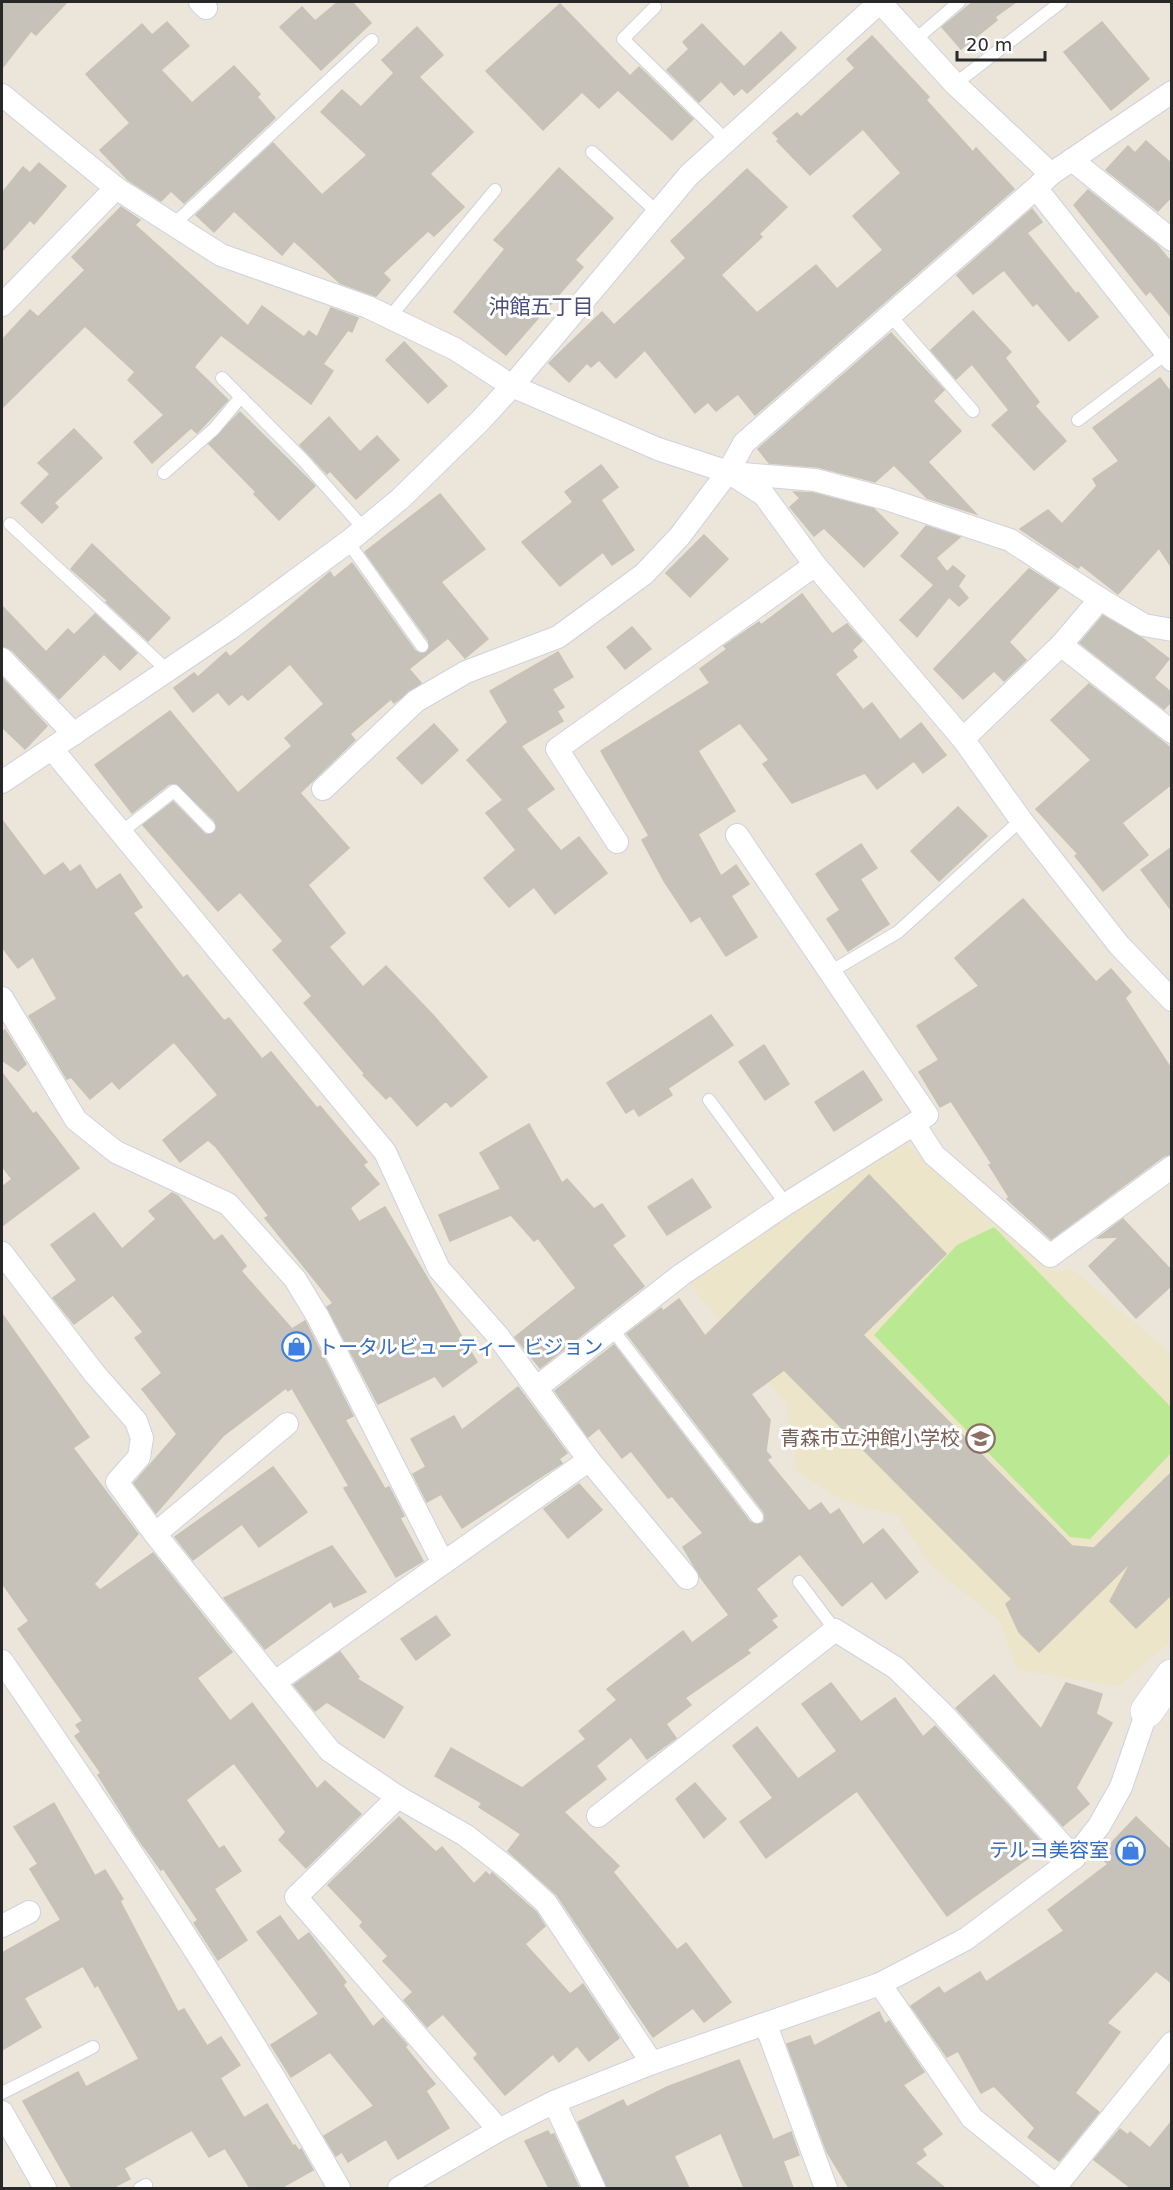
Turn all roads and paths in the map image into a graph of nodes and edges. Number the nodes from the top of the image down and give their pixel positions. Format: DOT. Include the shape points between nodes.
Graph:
graph roads {
  1 [pos="880,2"];
  2 [pos="959,2"];
  3 [pos="1061,2"];
  4 [pos="655,7"];
  5 [pos="372,40"];
  6 [pos="915,40"];
  7 [pos="955,84"];
  8 [pos="1172,92"];
  9 [pos="2,95"];
  10 [pos="726,141"];
  11 [pos="591,152"];
  12 [pos="1072,160"];
  13 [pos="1044,181"];
  14 [pos="116,188"];
  15 [pos="495,190"];
  16 [pos="657,212"];
  17 [pos="173,225"];
  18 [pos="1172,240"];
  19 [pos="2,305"];
  20 [pos="890,315"];
  21 [pos="388,318"];
  22 [pos="1169,356"];
  23 [pos="222,378"];
  24 [pos="512,386"];
  25 [pos="241,398"];
  26 [pos="973,411"];
  27 [pos="1078,420"];
  28 [pos="728,472"];
  29 [pos="164,473"];
  30 [pos="10,524"];
  31 [pos="356,535"];
  32 [pos="815,565"];
  33 [pos="1100,599"];
  34 [pos="1172,630"];
  35 [pos="1061,645"];
  36 [pos="422,646"];
  37 [pos="2,659"];
  38 [pos="168,670"];
  39 [pos="1172,732"];
  40 [pos="74,734"];
  41 [pos="963,739"];
  42 [pos="52,749"];
  43 [pos="2,782"];
  44 [pos="323,789"];
  45 [pos="1021,820"];
  46 [pos="209,827"];
  47 [pos="120,832"];
  48 [pos="737,835"];
  49 [pos="617,842"];
  50 [pos="830,972"];
  51 [pos="2,998"];
  52 [pos="1172,1000"];
  53 [pos="709,1100"];
  54 [pos="914,1124"];
  55 [pos="1172,1167"];
  56 [pos="786,1204"];
  57 [pos="2,1253"];
  58 [pos="612,1329"];
  59 [pos="537,1388"];
  60 [pos="287,1424"];
  61 [pos="589,1460"];
  62 [pos="757,1517"];
  63 [pos="155,1534"];
  64 [pos="443,1563"];
  65 [pos="687,1578"];
  66 [pos="799,1582"];
  67 [pos="835,1630"];
  68 [pos="2,1661"];
  69 [pos="1172,1676"];
  70 [pos="275,1682"];
  71 [pos="1147,1711"];
  72 [pos="398,1797"];
  73 [pos="598,1816"];
  74 [pos="1074,1858"];
  75 [pos="29,1912"];
  76 [pos="2,1926"];
  77 [pos="880,1984"];
  78 [pos="766,2025"];
  79 [pos="1172,2043"];
  80 [pos="93,2047"];
  81 [pos="652,2062"];
  82 [pos="2,2093"];
  83 [pos="554,2102"];
  84 [pos="2,2112"];
  85 [pos="499,2130"];
  86 [pos="1057,2187"];
  87 [pos="45,2188"];
  88 [pos="339,2188"];
  89 [pos="399,2188"];
  90 [pos="594,2188"];
  91 [pos="826,2188"];
  1 -- 6 [label="street"];
  1 -- 10 [label="street"];
  2 -- 6 [label="lane"];
  3 -- 7 [label="lane"];
  4 -- 10 [label="lane" via="623,39"];
  5 -- 17 [label="lane"];
  6 -- 7 [label="street"];
  7 -- 13 [label="street"];
  8 -- 12 [label="street"];
  9 -- 14 [label="street"];
  10 -- 16 [label="street" via="688,175"];
  11 -- 16 [label="lane"];
  12 -- 13 [label="street"];
  12 -- 18 [label="street"];
  13 -- 20 [label="street"];
  13 -- 22 [label="street"];
  14 -- 17 [label="street"];
  14 -- 19 [label="street"];
  15 -- 21 [label="lane"];
  16 -- 24 [label="street"];
  17 -- 21 [label="street" via="221,255 368,307"];
  20 -- 26 [label="lane"];
  20 -- 28 [label="street" via="744,443"];
  21 -- 24 [label="street" via="455,350"];
  22 -- 27 [label="lane"];
  23 -- 25 [label="lane"];
  24 -- 28 [label="street" via="658,449"];
  24 -- 31 [label="street" via="416,484"];
  25 -- 29 [label="lane" via="214,429"];
  25 -- 31 [label="lane" via="304,461"];
  28 -- 32 [label="street" via="764,495"];
  28 -- 33 [label="street" via="814,480 887,499 1010,540"];
  28 -- 44 [label="street" via="679,537 644,574 558,637 466,672 416,701"];
  30 -- 38 [label="lane"];
  31 -- 36 [label="lane"];
  31 -- 38 [label="street"];
  32 -- 41 [label="street"];
  32 -- 49 [label="street" via="557,749"];
  33 -- 34 [label="street" via="1144,625"];
  33 -- 35 [label="street"];
  35 -- 39 [label="street"];
  35 -- 41 [label="street"];
  37 -- 40 [label="street"];
  38 -- 40 [label="street"];
  40 -- 42 [label="street"];
  41 -- 45 [label="street"];
  42 -- 43 [label="street"];
  42 -- 47 [label="street"];
  45 -- 50 [label="lane" via="898,932"];
  45 -- 52 [label="street" via="1119,945"];
  46 -- 47 [label="lane" via="174,791"];
  47 -- 59 [label="street" via="385,1152 440,1269"];
  48 -- 50 [label="street"];
  50 -- 54 [label="street" via="927,1115"];
  51 -- 64 [label="street" via="75,1120 116,1152 228,1204 295,1280 318,1317"];
  53 -- 56 [label="lane"];
  54 -- 55 [label="street" via="934,1155 1050,1256"];
  54 -- 56 [label="street"];
  56 -- 58 [label="street" via="681,1275"];
  57 -- 63 [label="street" via="136,1421 142,1438 139,1457 117,1482"];
  58 -- 59 [label="street"];
  58 -- 62 [label="lane"];
  59 -- 61 [label="street"];
  60 -- 63 [label="street"];
  61 -- 64 [label="street"];
  61 -- 65 [label="street"];
  63 -- 70 [label="street"];
  64 -- 70 [label="street"];
  66 -- 67 [label="lane"];
  67 -- 73 [label="street"];
  67 -- 74 [label="street" via="896,1668"];
  68 -- 88 [label="street" via="113,1824 286,2094"];
  69 -- 71 [label="street"];
  70 -- 72 [label="street" via="330,1751"];
  71 -- 74 [label="street" via="1121,1788"];
  72 -- 81 [label="street" via="465,1835 546,1902"];
  72 -- 85 [label="street" via="296,1897"];
  74 -- 77 [label="street" via="966,1939"];
  75 -- 76 [label="street"];
  77 -- 78 [label="street"];
  77 -- 86 [label="street" via="972,2118"];
  78 -- 81 [label="street"];
  78 -- 91 [label="street"];
  79 -- 86 [label="street"];
  80 -- 82 [label="lane"];
  81 -- 83 [label="street"];
  83 -- 85 [label="street"];
  83 -- 90 [label="street"];
  84 -- 87 [label="street"];
  85 -- 89 [label="street"];
}
